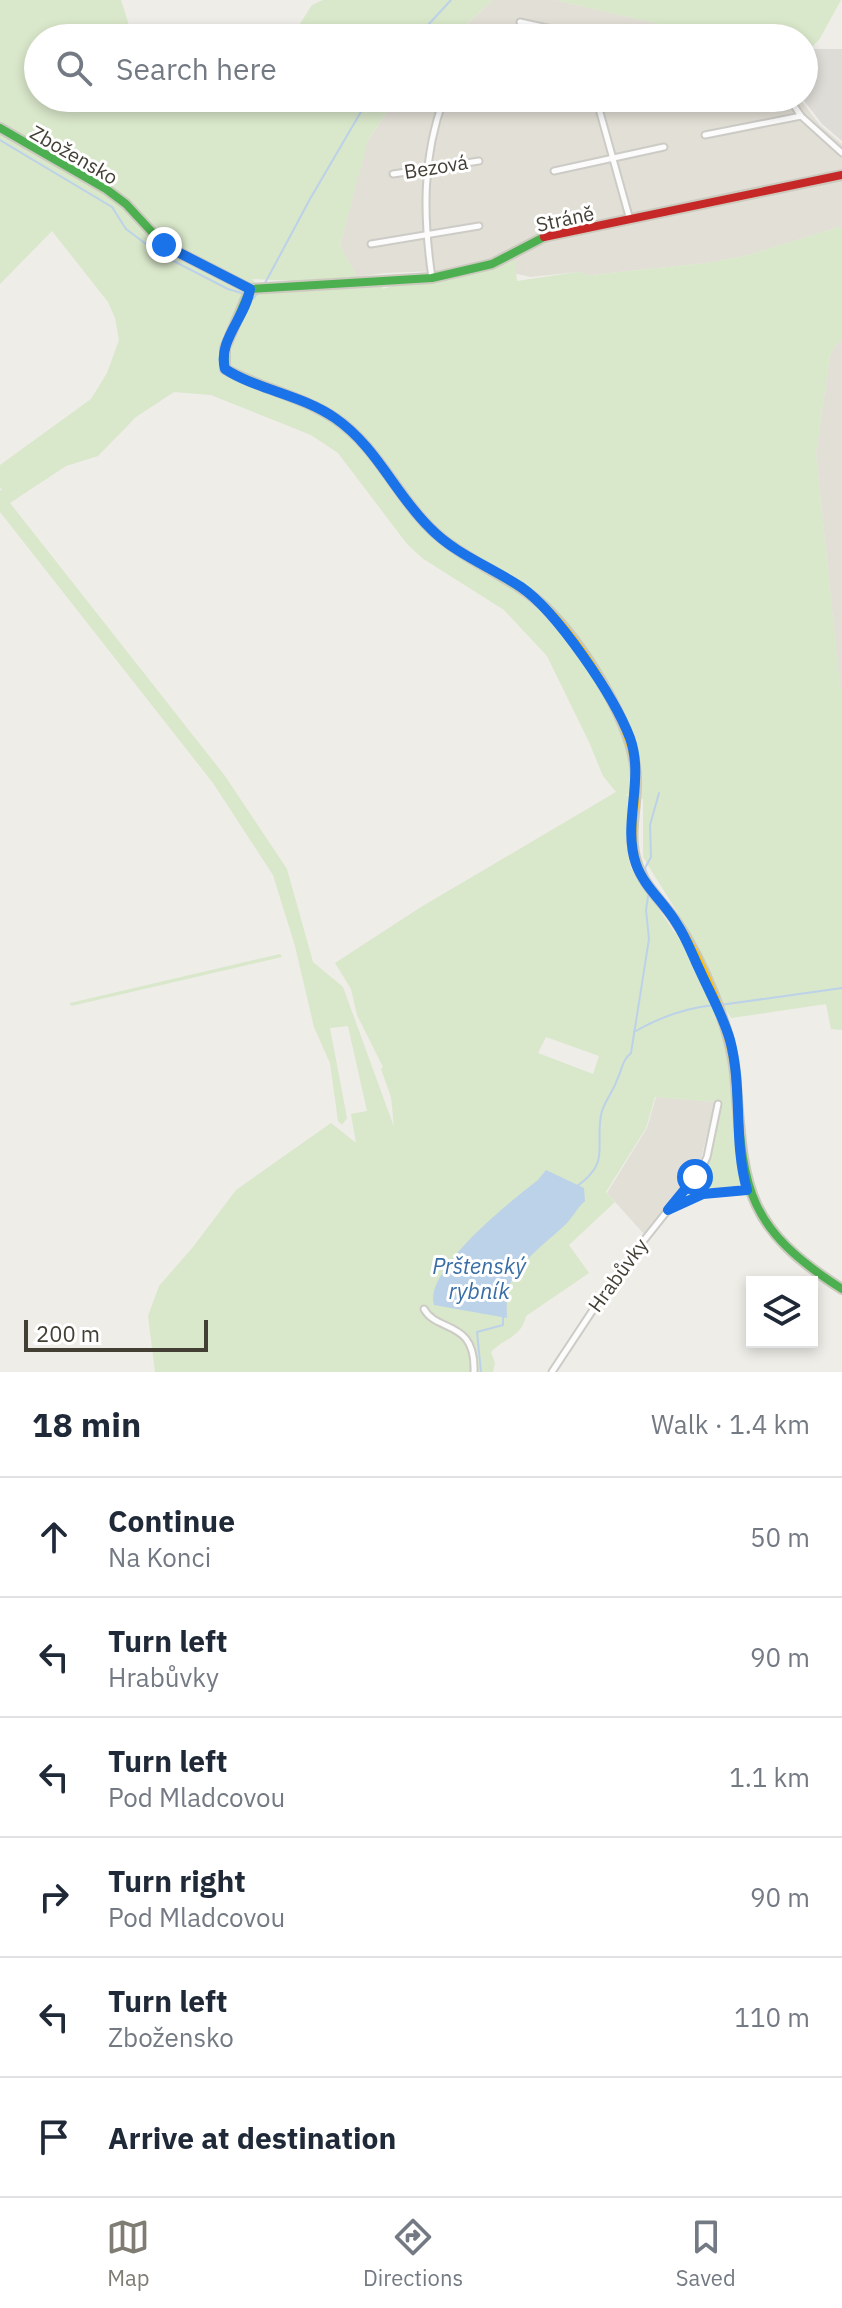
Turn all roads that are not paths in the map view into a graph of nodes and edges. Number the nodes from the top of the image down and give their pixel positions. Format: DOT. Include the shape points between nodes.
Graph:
graph roads {
  1 [pos="520,22"];
  2 [pos="529,24"];
  3 [pos="440,112"];
  4 [pos="600,112"];
  5 [pos="798,112"];
  6 [pos="801,116"];
  7 [pos="0,128"];
  8 [pos="705,135"];
  9 [pos="664,147"];
  10 [pos="842,153"];
  11 [pos="612,160"];
  12 [pos="479,161"];
  13 [pos="426,169"];
  14 [pos="554,171"];
  15 [pos="393,174"];
  16 [pos="842,175"];
  17 [pos="630,221"];
  18 [pos="479,226"];
  19 [pos="425,235"];
  20 [pos="371,244"];
  21 [pos="432,278"];
  22 [pos="250,289"];
  23 [pos="718,1104"];
  24 [pos="747,1190"];
  25 [pos="668,1210"];
  26 [pos="842,1289"];
  27 [pos="424,1309"];
  28 [pos="474,1372"];
  29 [pos="552,1372"];
  1 -- 2 [label="street"];
  3 -- 13 [label="street"];
  4 -- 11 [label="street"];
  5 -- 6 [label="street"];
  6 -- 8 [label="street"];
  6 -- 10 [label="street"];
  7 -- 22 [label="street, Zbožensko" via="120,199 164,245"];
  9 -- 11 [label="street"];
  11 -- 14 [label="street"];
  11 -- 17 [label="street"];
  12 -- 13 [label="street, Bezová"];
  13 -- 15 [label="street, Bezová"];
  13 -- 19 [label="street"];
  16 -- 17 [label="street, Stráně"];
  17 -- 21 [label="street, Stráně" via="542,238 492,264"];
  18 -- 19 [label="street"];
  19 -- 20 [label="street"];
  19 -- 21 [label="street"];
  21 -- 22 [label="street, Stráně"];
  22 -- 24 [label="street" via="248,304 224,347 225,369 337,419 437,535 543,605 614,705 630,738 636,775 633,854 644,879 678,925 729,1036"];
  23 -- 25 [label="street" via="701,1170"];
  24 -- 25 [label="street, Hrabůvky" via="703,1194"];
  24 -- 26 [label="street" via="782,1243"];
  25 -- 29 [label="street, Hrabůvky" via="614,1278"];
  27 -- 28 [label="street" via="465,1338"];
}
